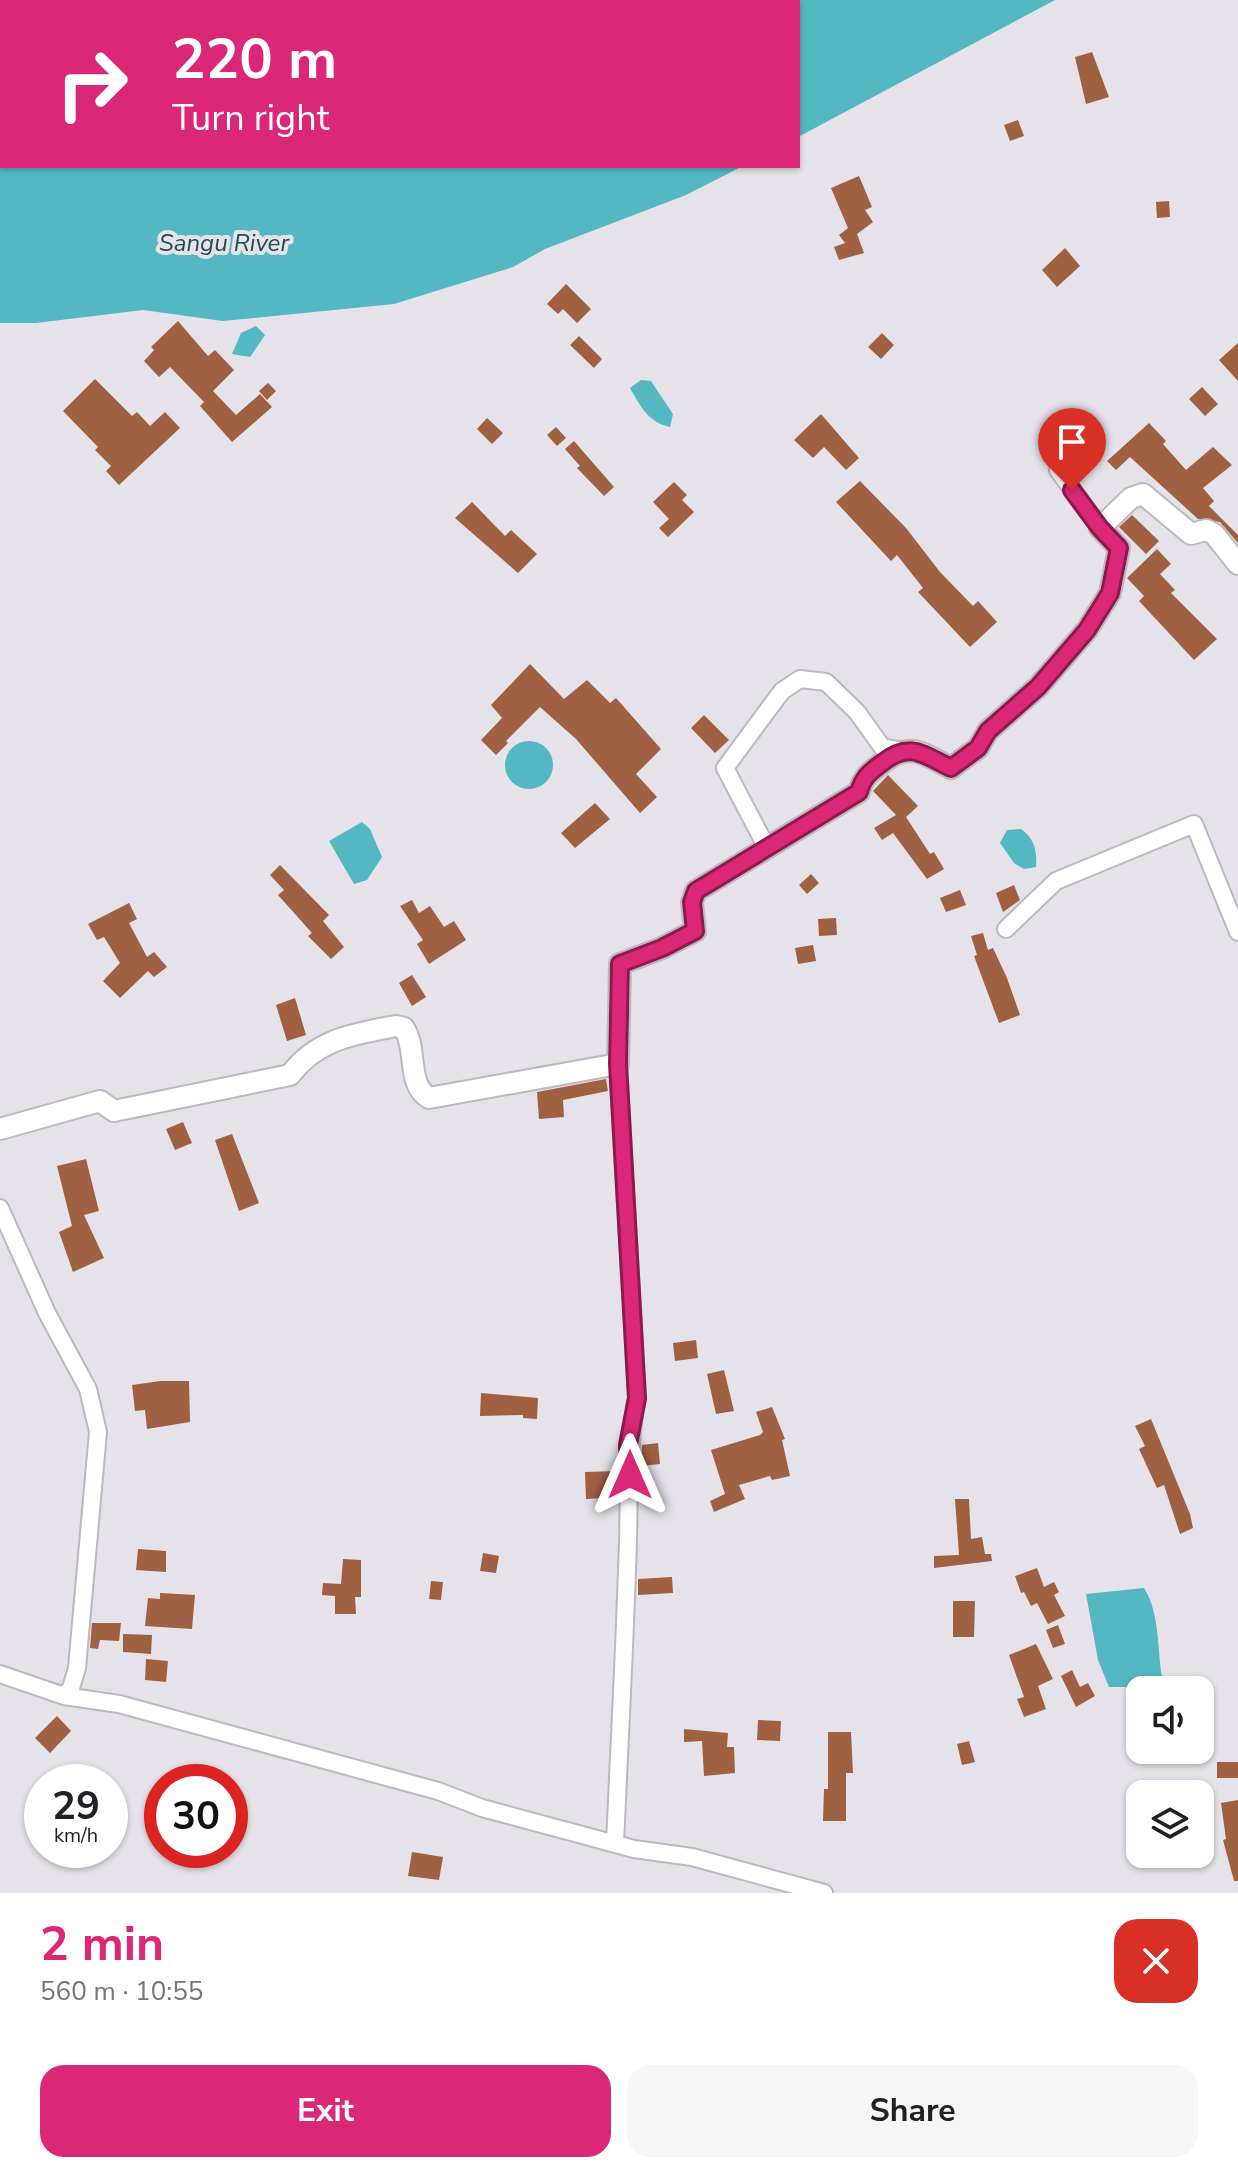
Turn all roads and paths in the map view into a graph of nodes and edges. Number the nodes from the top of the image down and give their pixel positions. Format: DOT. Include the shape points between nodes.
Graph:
graph roads {
  1 [pos="1058,470"];
  2 [pos="1100,528"];
  3 [pos="1238,564"];
  4 [pos="898,750"];
  5 [pos="767,848"];
  6 [pos="1006,929"];
  7 [pos="1238,932"];
  8 [pos="618,1064"];
  9 [pos="0,1129"];
  10 [pos="0,1208"];
  11 [pos="0,1674"];
  12 [pos="64,1696"];
  13 [pos="615,1844"];
  14 [pos="824,1893"];
  1 -- 2 [label="street"];
  2 -- 3 [label="main road" via="1131,498 1143,494 1191,534 1214,534"];
  2 -- 4 [label="main road" via="1119,548 1110,593 1087,630 1038,687 951,768 914,750"];
  4 -- 5 [label="main road" via="863,778 859,792"];
  4 -- 5 [label="street" via="882,747 826,682 800,679 782,691 725,768"];
  5 -- 8 [label="main road" via="696,891 695,931 620,964"];
  6 -- 7 [label="street" via="1056,881 1194,824"];
  8 -- 9 [label="main road" via="429,1098 416,1086 411,1038 396,1026 320,1045 290,1075 114,1111 100,1101"];
  8 -- 13 [label="street" via="637,1398 628,1445"];
  10 -- 12 [label="street" via="88,1389 98,1432 77,1668"];
  11 -- 12 [label="street"];
  12 -- 13 [label="street" via="119,1704"];
  13 -- 14 [label="street" via="692,1857"];
}
